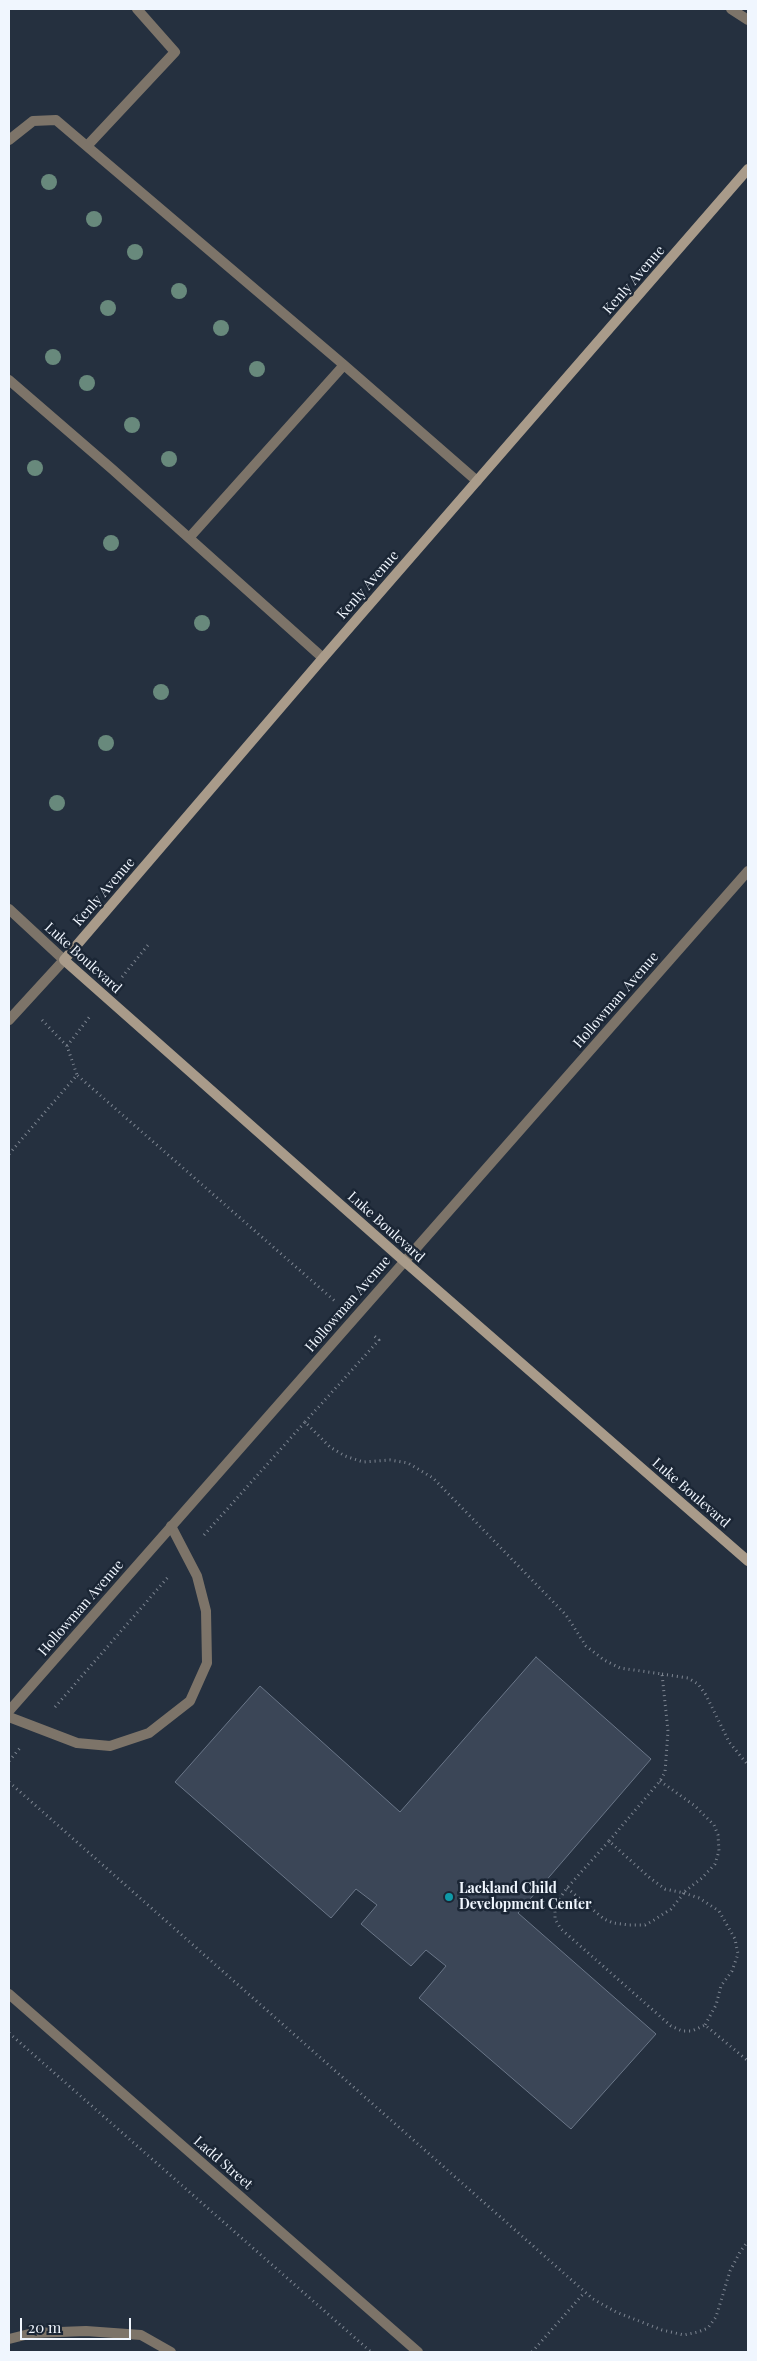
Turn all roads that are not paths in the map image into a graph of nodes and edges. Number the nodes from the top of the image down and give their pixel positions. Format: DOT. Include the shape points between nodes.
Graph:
graph roads {
  1 [pos="137,9"];
  2 [pos="730,9"];
  3 [pos="748,20"];
  4 [pos="9,140"];
  5 [pos="87,146"];
  6 [pos="748,169"];
  7 [pos="344,365"];
  8 [pos="9,380"];
  9 [pos="477,481"];
  10 [pos="189,538"];
  11 [pos="323,658"];
  12 [pos="748,871"];
  13 [pos="9,909"];
  14 [pos="64,960"];
  15 [pos="9,1020"];
  16 [pos="404,1261"];
  17 [pos="171,1526"];
  18 [pos="748,1561"];
  19 [pos="9,1711"];
  20 [pos="9,1717"];
  21 [pos="9,1994"];
  22 [pos="9,2339"];
  23 [pos="171,2352"];
  24 [pos="418,2352"];
  1 -- 5 [label="street" via="175,52"];
  2 -- 3 [label="street"];
  4 -- 5 [label="street" via="33,121 56,120"];
  5 -- 7 [label="street"];
  6 -- 9 [label="street, Kenly Avenue"];
  7 -- 9 [label="street"];
  7 -- 10 [label="street"];
  8 -- 10 [label="street"];
  9 -- 11 [label="street, Kenly Avenue"];
  10 -- 11 [label="street"];
  11 -- 14 [label="street, Kenly Avenue"];
  12 -- 16 [label="street, Hollowman Avenue"];
  13 -- 14 [label="street, Luke Boulevard"];
  14 -- 15 [label="street, Kenly Avenue"];
  14 -- 16 [label="street, Luke Boulevard"];
  16 -- 17 [label="street, Hollowman Avenue"];
  16 -- 18 [label="street, Luke Boulevard"];
  17 -- 19 [label="street, Hollowman Avenue"];
  17 -- 20 [label="street" via="197,1576 206,1611 207,1663 190,1702 149,1733 110,1746 77,1743"];
  21 -- 24 [label="street, Ladd Street"];
  22 -- 23 [label="street" via="33,2333 86,2331 140,2335"];
}
